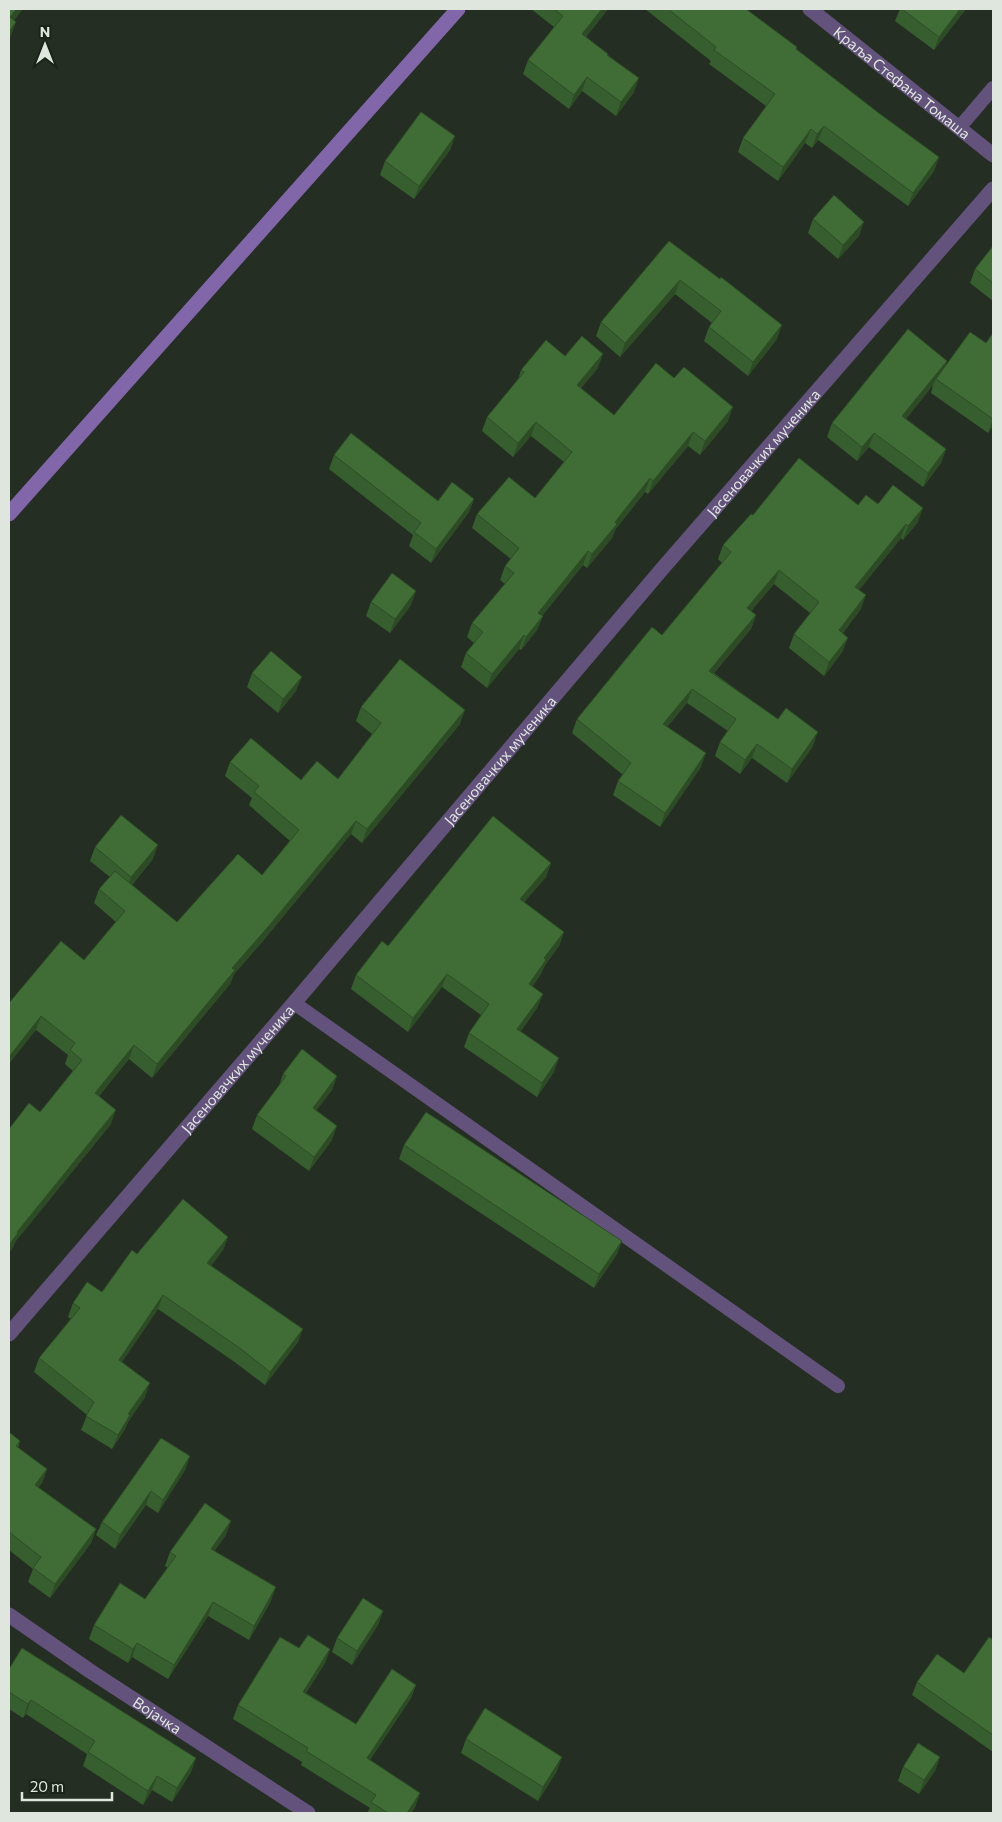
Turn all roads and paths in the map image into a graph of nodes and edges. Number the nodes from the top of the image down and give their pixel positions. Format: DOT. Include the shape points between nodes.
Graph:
graph roads {
  1 [pos="458,9"];
  2 [pos="810,9"];
  3 [pos="993,88"];
  4 [pos="959,128"];
  5 [pos="993,155"];
  6 [pos="993,189"];
  7 [pos="9,514"];
  8 [pos="294,1003"];
  9 [pos="9,1334"];
  10 [pos="838,1386"];
  11 [pos="9,1615"];
  12 [pos="308,1813"];
  1 -- 7 [label="main road"];
  2 -- 4 [label="street, Краља Стефана Томаша"];
  3 -- 4 [label="lane"];
  4 -- 5 [label="street, Краља Стефана Томаша"];
  6 -- 8 [label="street, Јасеновачких мученика" via="662,569"];
  8 -- 9 [label="street, Јасеновачких мученика"];
  8 -- 10 [label="lane"];
  11 -- 12 [label="street, Војачка"];
}
